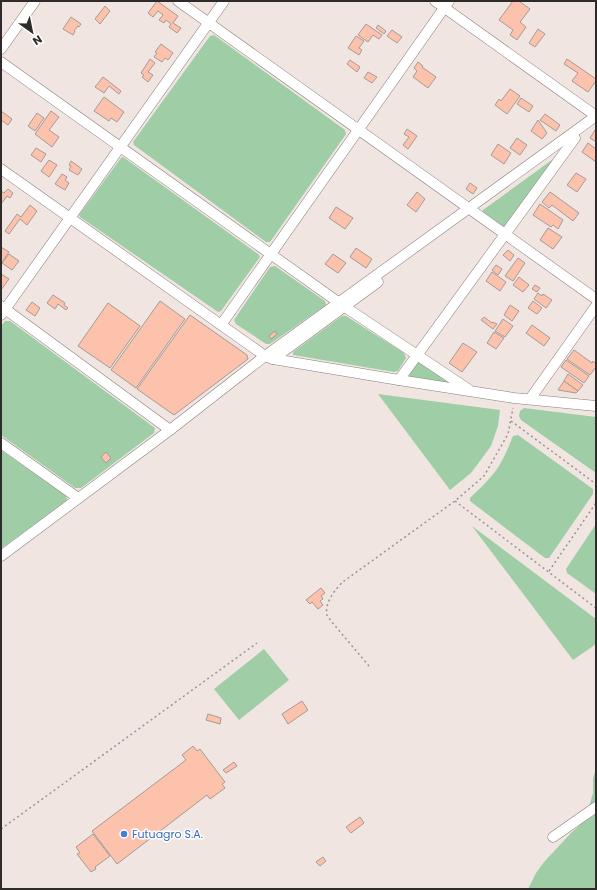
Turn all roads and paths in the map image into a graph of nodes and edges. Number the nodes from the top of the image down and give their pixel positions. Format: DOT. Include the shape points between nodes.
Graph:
graph roads {
  1 [pos="35,1"];
  2 [pos="178,1"];
  3 [pos="224,1"];
  4 [pos="435,1"];
  5 [pos="447,4"];
  6 [pos="209,23"];
  7 [pos="1,49"];
  8 [pos="1,62"];
  9 [pos="594,112"];
  10 [pos="596,123"];
  11 [pos="358,130"];
  12 [pos="575,138"];
  13 [pos="120,147"];
  14 [pos="1,169"];
  15 [pos="471,211"];
  16 [pos="70,218"];
  17 [pos="505,235"];
  18 [pos="271,254"];
  19 [pos="596,299"];
  20 [pos="342,305"];
  21 [pos="596,306"];
  22 [pos="3,310"];
  23 [pos="221,325"];
  24 [pos="417,355"];
  25 [pos="269,358"];
  26 [pos="399,380"];
  27 [pos="471,391"];
  28 [pos="514,398"];
  29 [pos="530,399"];
  30 [pos="596,406"];
  31 [pos="511,421"];
  32 [pos="170,430"];
  33 [pos="1,443"];
  34 [pos="596,484"];
  35 [pos="78,498"];
  36 [pos="455,501"];
  37 [pos="596,503"];
  38 [pos="1,556"];
  39 [pos="549,571"];
  40 [pos="596,608"];
  41 [pos="257,643"];
  42 [pos="369,666"];
  43 [pos="596,807"];
  44 [pos="1,829"];
  45 [pos="552,837"];
  1 -- 7 [label="street"];
  2 -- 6 [label="street"];
  3 -- 6 [label="street"];
  4 -- 5 [label="street"];
  5 -- 9 [label="street"];
  5 -- 11 [label="street"];
  6 -- 11 [label="street"];
  6 -- 13 [label="street"];
  8 -- 13 [label="street"];
  9 -- 15 [label="street"];
  10 -- 12 [label="street"];
  11 -- 15 [label="street"];
  11 -- 18 [label="street"];
  12 -- 15 [label="street"];
  12 -- 17 [label="street"];
  13 -- 16 [label="street"];
  13 -- 18 [label="street"];
  14 -- 16 [label="street"];
  15 -- 17 [label="street"];
  15 -- 20 [label="street"];
  16 -- 22 [label="street"];
  16 -- 23 [label="street"];
  17 -- 19 [label="street"];
  17 -- 24 [label="street"];
  18 -- 20 [label="street"];
  18 -- 23 [label="street"];
  20 -- 24 [label="street"];
  20 -- 25 [label="street"];
  21 -- 29 [label="street"];
  22 -- 32 [label="street"];
  23 -- 25 [label="street"];
  24 -- 26 [label="street"];
  24 -- 27 [label="street"];
  25 -- 26 [label="street"];
  25 -- 32 [label="street"];
  26 -- 27 [label="street"];
  27 -- 28 [label="street"];
  28 -- 29 [label="street"];
  28 -- 31 [label="path"];
  29 -- 30 [label="street"];
  31 -- 34 [label="path"];
  31 -- 36 [label="path" via="508,434 484,476"];
  32 -- 35 [label="street"];
  33 -- 35 [label="street"];
  35 -- 38 [label="street"];
  36 -- 39 [label="path"];
  36 -- 42 [label="path" via="344,581 331,597 327,615"];
  37 -- 39 [label="path"];
  39 -- 40 [label="path"];
  41 -- 44 [label="path"];
  43 -- 45 [label="street"];
}
